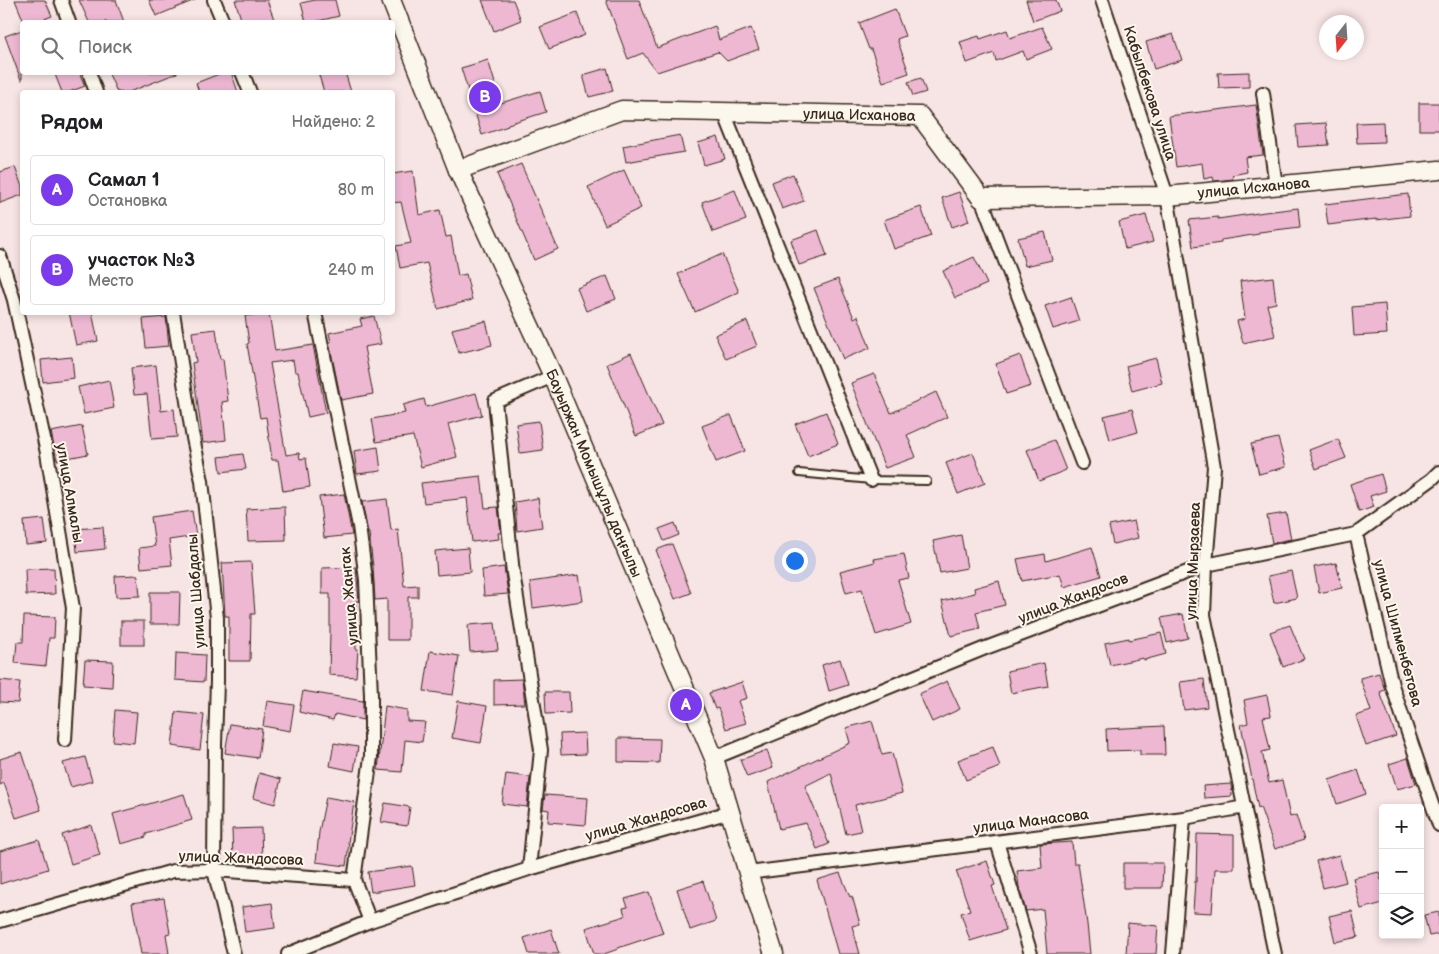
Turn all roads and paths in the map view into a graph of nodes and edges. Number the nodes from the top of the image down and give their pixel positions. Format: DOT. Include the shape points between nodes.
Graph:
graph roads {
  1 [pos="61,0"];
  2 [pos="214,0"];
  3 [pos="391,0"];
  4 [pos="1102,0"];
  5 [pos="69,20"];
  6 [pos="222,20"];
  7 [pos="89,75"];
  8 [pos="243,75"];
  9 [pos="95,90"];
  10 [pos="249,90"];
  11 [pos="1263,93"];
  12 [pos="724,112"];
  13 [pos="458,170"];
  14 [pos="1439,170"];
  15 [pos="1276,186"];
  16 [pos="1166,196"];
  17 [pos="981,198"];
  18 [pos="0,256"];
  19 [pos="172,315"];
  20 [pos="316,315"];
  21 [pos="553,376"];
  22 [pos="1082,464"];
  23 [pos="799,473"];
  24 [pos="1437,478"];
  25 [pos="871,480"];
  26 [pos="927,482"];
  27 [pos="1356,534"];
  28 [pos="1206,565"];
  29 [pos="65,740"];
  30 [pos="714,758"];
  31 [pos="1244,807"];
  32 [pos="730,812"];
  33 [pos="1184,818"];
  34 [pos="1439,825"];
  35 [pos="997,842"];
  36 [pos="214,870"];
  37 [pos="529,870"];
  38 [pos="748,873"];
  39 [pos="354,880"];
  40 [pos="0,921"];
  41 [pos="370,922"];
  42 [pos="234,954"];
  43 [pos="288,954"];
  44 [pos="774,954"];
  45 [pos="1031,954"];
  46 [pos="1173,954"];
  47 [pos="1276,954"];
  1 -- 5 [label="street"];
  2 -- 6 [label="street"];
  3 -- 13 [label="main road, Бауыржан Момышұлы даңғылы"];
  4 -- 16 [label="street, Кабылбекова улица"];
  7 -- 9 [label="street"];
  8 -- 10 [label="street"];
  11 -- 15 [label="street"];
  12 -- 13 [label="main road, улица Исханова" via="622,110"];
  12 -- 17 [label="main road, улица Исханова" via="920,116"];
  12 -- 25 [label="street"];
  13 -- 21 [label="main road, Бауыржан Момышұлы даңғылы"];
  14 -- 15 [label="main road, улица Исханова"];
  15 -- 16 [label="main road, улица Исханова"];
  16 -- 17 [label="main road, улица Исханова"];
  16 -- 28 [label="street, улица Мырзаева" via="1214,467"];
  17 -- 22 [label="street"];
  18 -- 29 [label="street, улица Алмалы" via="14,300 47,453 72,608"];
  19 -- 36 [label="street, улица Шабдалы" via="202,481 217,618"];
  20 -- 39 [label="street, улица Жангак" via="359,526 366,580 370,757"];
  21 -- 30 [label="main road, Бауыржан Момышұлы даңғылы"];
  21 -- 37 [label="street" via="495,401 514,573 541,750"];
  23 -- 25 [label="lane"];
  24 -- 27 [label="street, улица Жандосов"];
  25 -- 26 [label="lane"];
  27 -- 28 [label="street, улица Жандосов"];
  27 -- 34 [label="street, улица Шилменбетова" via="1392,685"];
  28 -- 30 [label="street, улица Жандосов" via="983,649"];
  28 -- 31 [label="street, улица Мырзаева" via="1204,615"];
  30 -- 32 [label="main road, Бауыржан Момышұлы даңғылы"];
  31 -- 33 [label="street, улица Манасова"];
  31 -- 47 [label="street, улица Мырзаева"];
  32 -- 37 [label="street, улица Жандосова"];
  32 -- 38 [label="main road, Бауыржан Момышұлы даңғылы"];
  33 -- 35 [label="street, улица Манасова"];
  33 -- 46 [label="street"];
  35 -- 38 [label="street, улица Манасова"];
  35 -- 45 [label="street"];
  36 -- 39 [label="street, улица Жандосова"];
  36 -- 40 [label="street, улица Жандосова" via="173,871"];
  36 -- 42 [label="street, улица Шабдалы"];
  37 -- 41 [label="street, улица Жандосова"];
  38 -- 44 [label="main road, Бауыржан Момышұлы даңғылы"];
  39 -- 41 [label="street"];
  41 -- 43 [label="street, улица Жандосова"];
}
